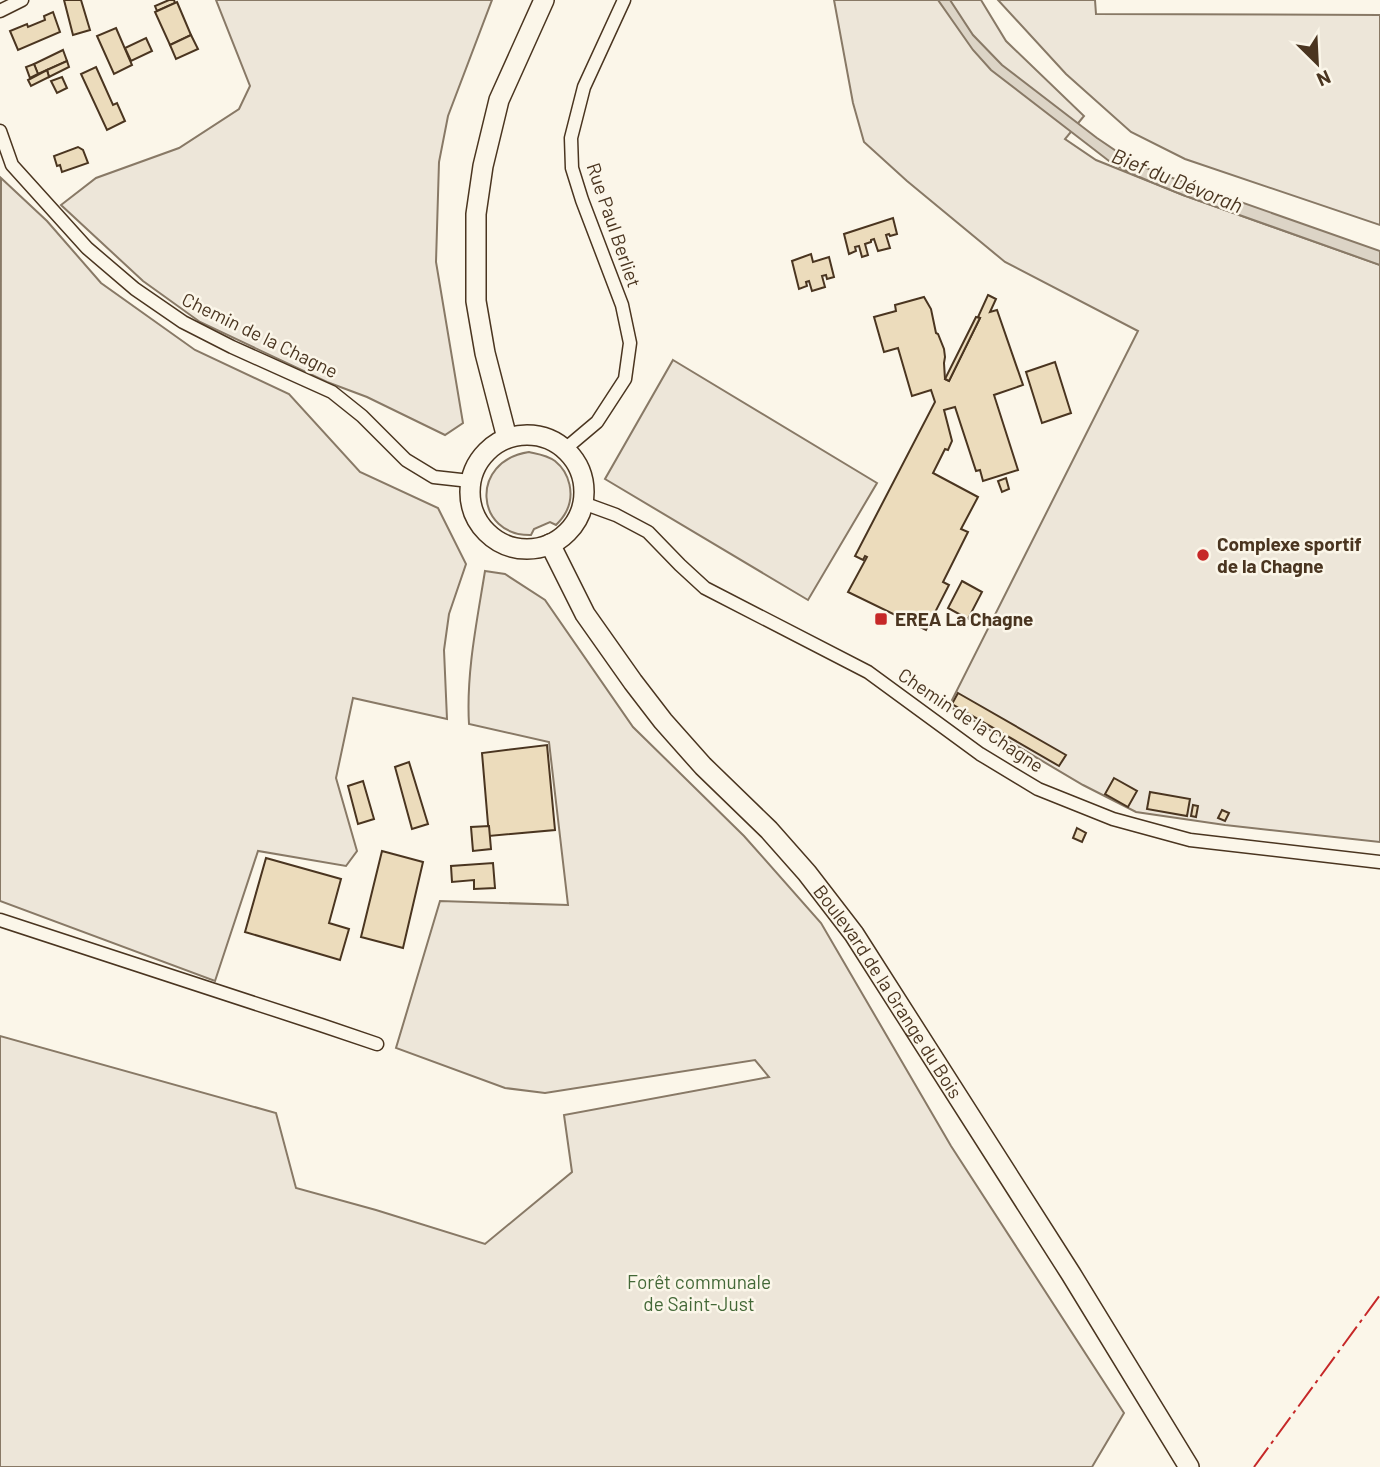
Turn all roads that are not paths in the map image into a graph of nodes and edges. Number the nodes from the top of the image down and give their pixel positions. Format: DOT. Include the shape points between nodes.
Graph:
graph roads {
  1 [pos="22,0"];
  2 [pos="544,0"];
  3 [pos="624,0"];
  4 [pos="0,11"];
  5 [pos="0,131"];
  6 [pos="7,154"];
  7 [pos="0,167"];
  8 [pos="507,438"];
  9 [pos="565,449"];
  10 [pos="470,481"];
  11 [pos="583,503"];
  12 [pos="550,544"];
  13 [pos="1380,862"];
  14 [pos="0,920"];
  15 [pos="377,1044"];
  16 [pos="1189,1467"];
  1 -- 4 [label="street"];
  2 -- 8 [label="main road" via="499,100 476,214 476,301"];
  3 -- 9 [label="street, Rue Paul Berliet" via="584,87 571,138 572,168 622,304 630,343 625,379 597,422"];
  5 -- 6 [label="street, Chemin de la Chagne"];
  6 -- 7 [label="street"];
  6 -- 10 [label="street, Chemin de la Chagne" via="87,248 135,289 183,322 332,392 406,460 434,477"];
  8 -- 9 [label="main road" via="536,435"];
  8 -- 10 [label="main road" via="483,455"];
  9 -- 11 [label="main road" via="584,483"];
  10 -- 12 [label="main road" via="472,509 486,533 510,547"];
  11 -- 12 [label="main road" via="572,527"];
  11 -- 13 [label="street, Chemin de la Chagne" via="648,532 705,588 867,672 980,754 1038,789 1113,819 1190,839"];
  12 -- 16 [label="main road, Boulevard de la Grange du Bois" via="585,614 663,721 769,830 854,934"];
  14 -- 15 [label="street"];
}
